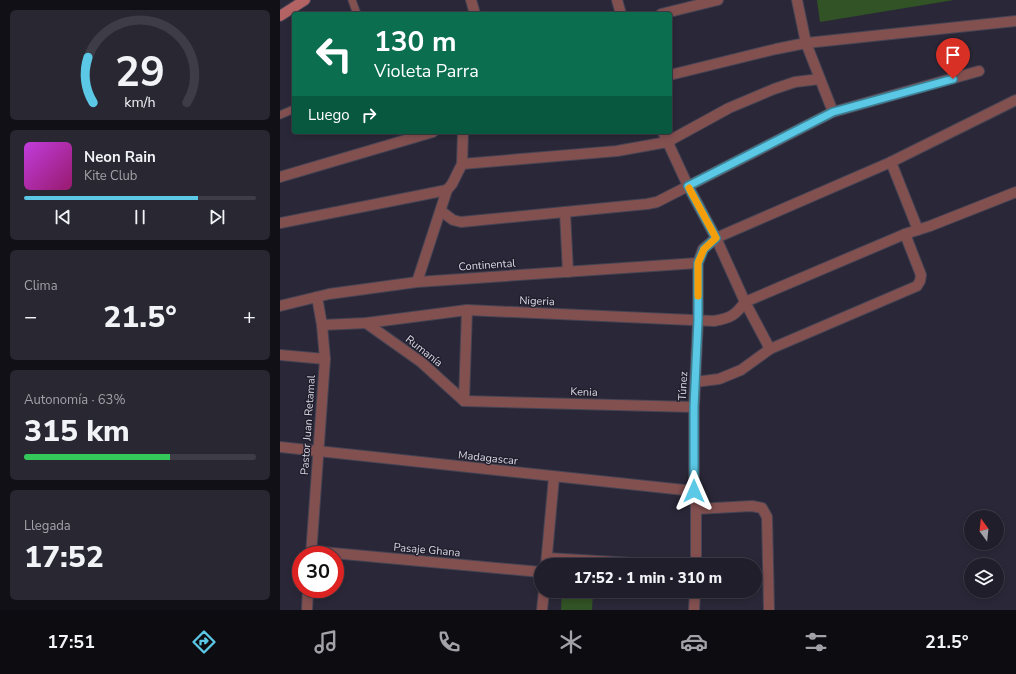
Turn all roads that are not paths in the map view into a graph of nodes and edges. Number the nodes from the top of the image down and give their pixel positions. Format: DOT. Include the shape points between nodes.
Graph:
graph roads {
  1 [pos="305,0"];
  2 [pos="352,0"];
  3 [pos="617,0"];
  4 [pos="718,0"];
  5 [pos="797,0"];
  6 [pos="474,1"];
  7 [pos="357,12"];
  8 [pos="475,12"];
  9 [pos="620,12"];
  10 [pos="669,12"];
  11 [pos="280,16"];
  12 [pos="1016,21"];
  13 [pos="806,43"];
  14 [pos="979,71"];
  15 [pos="672,75"];
  16 [pos="820,80"];
  17 [pos="1016,100"];
  18 [pos="292,110"];
  19 [pos="833,112"];
  20 [pos="280,115"];
  21 [pos="426,134"];
  22 [pos="463,134"];
  23 [pos="664,134"];
  24 [pos="667,142"];
  25 [pos="891,162"];
  26 [pos="462,164"];
  27 [pos="280,177"];
  28 [pos="688,186"];
  29 [pos="447,190"];
  30 [pos="1016,192"];
  31 [pos="440,211"];
  32 [pos="565,212"];
  33 [pos="280,223"];
  34 [pos="918,230"];
  35 [pos="905,234"];
  36 [pos="716,238"];
  37 [pos="698,263"];
  38 [pos="568,272"];
  39 [pos="417,282"];
  40 [pos="316,297"];
  41 [pos="745,302"];
  42 [pos="280,306"];
  43 [pos="467,310"];
  44 [pos="698,320"];
  45 [pos="366,323"];
  46 [pos="322,325"];
  47 [pos="770,349"];
  48 [pos="280,355"];
  49 [pos="325,359"];
  50 [pos="695,382"];
  51 [pos="468,401"];
  52 [pos="694,407"];
  53 [pos="280,447"];
  54 [pos="319,451"];
  55 [pos="554,477"];
  56 [pos="694,491"];
  57 [pos="696,509"];
  58 [pos="312,546"];
  59 [pos="344,556"];
  60 [pos="547,558"];
  61 [pos="696,558"];
  62 [pos="534,571"];
  63 [pos="307,598"];
  64 [pos="543,598"];
  65 [pos="695,598"];
  66 [pos="306,610"];
  67 [pos="542,610"];
  68 [pos="694,610"];
  69 [pos="769,610"];
  1 -- 11 [label="street"];
  2 -- 7 [label="lane"];
  3 -- 9 [label="street"];
  4 -- 10 [label="street"];
  5 -- 13 [label="street"];
  6 -- 8 [label="street"];
  12 -- 13 [label="street"];
  13 -- 15 [label="street"];
  13 -- 16 [label="street"];
  14 -- 19 [label="street"];
  16 -- 19 [label="street"];
  16 -- 24 [label="street" via="795,82 774,89 729,108"];
  17 -- 25 [label="street"];
  18 -- 20 [label="lane"];
  19 -- 28 [label="street"];
  21 -- 27 [label="street"];
  22 -- 26 [label="street"];
  23 -- 24 [label="street"];
  24 -- 26 [label="street" via="617,151"];
  24 -- 28 [label="street"];
  25 -- 34 [label="street"];
  25 -- 36 [label="street"];
  26 -- 29 [label="street"];
  28 -- 32 [label="street" via="657,202"];
  28 -- 36 [label="street"];
  29 -- 31 [label="street"];
  29 -- 33 [label="street"];
  30 -- 34 [label="street"];
  31 -- 32 [label="street" via="461,222"];
  31 -- 39 [label="street"];
  32 -- 38 [label="street"];
  34 -- 35 [label="street"];
  35 -- 41 [label="street"];
  35 -- 47 [label="street" via="921,274 917,286"];
  36 -- 37 [label="street, Túnez" via="704,249"];
  36 -- 41 [label="street"];
  37 -- 38 [label="street, Continental"];
  37 -- 44 [label="street, Túnez"];
  38 -- 39 [label="street, Continental"];
  39 -- 40 [label="street, Continental"];
  40 -- 42 [label="street, Continental"];
  40 -- 46 [label="street, Pastor Juan Retamal"];
  41 -- 44 [label="street, Nigeria" via="727,319"];
  41 -- 47 [label="street"];
  43 -- 44 [label="street, Nigeria"];
  43 -- 45 [label="street, Nigeria"];
  43 -- 51 [label="street"];
  44 -- 50 [label="street, Túnez"];
  45 -- 46 [label="street, Nigeria"];
  45 -- 51 [label="street, Rumanía"];
  46 -- 49 [label="street, Pastor Juan Retamal"];
  47 -- 50 [label="street" via="741,370 719,379"];
  48 -- 49 [label="street"];
  49 -- 54 [label="street, Pastor Juan Retamal"];
  50 -- 52 [label="street, Túnez"];
  51 -- 52 [label="street, Kenia"];
  52 -- 56 [label="street, Túnez"];
  53 -- 54 [label="street, Madagascar"];
  54 -- 55 [label="street, Madagascar"];
  54 -- 58 [label="street, Pastor Juan Retamal"];
  55 -- 56 [label="street, Madagascar"];
  55 -- 60 [label="street"];
  56 -- 57 [label="street, Túnez"];
  57 -- 61 [label="street, Túnez"];
  57 -- 69 [label="street" via="752,506 762,508 767,517"];
  59 -- 62 [label="street, Pasaje Ghana"];
  63 -- 66 [label="street"];
  64 -- 67 [label="street"];
  65 -- 68 [label="street"];
}
